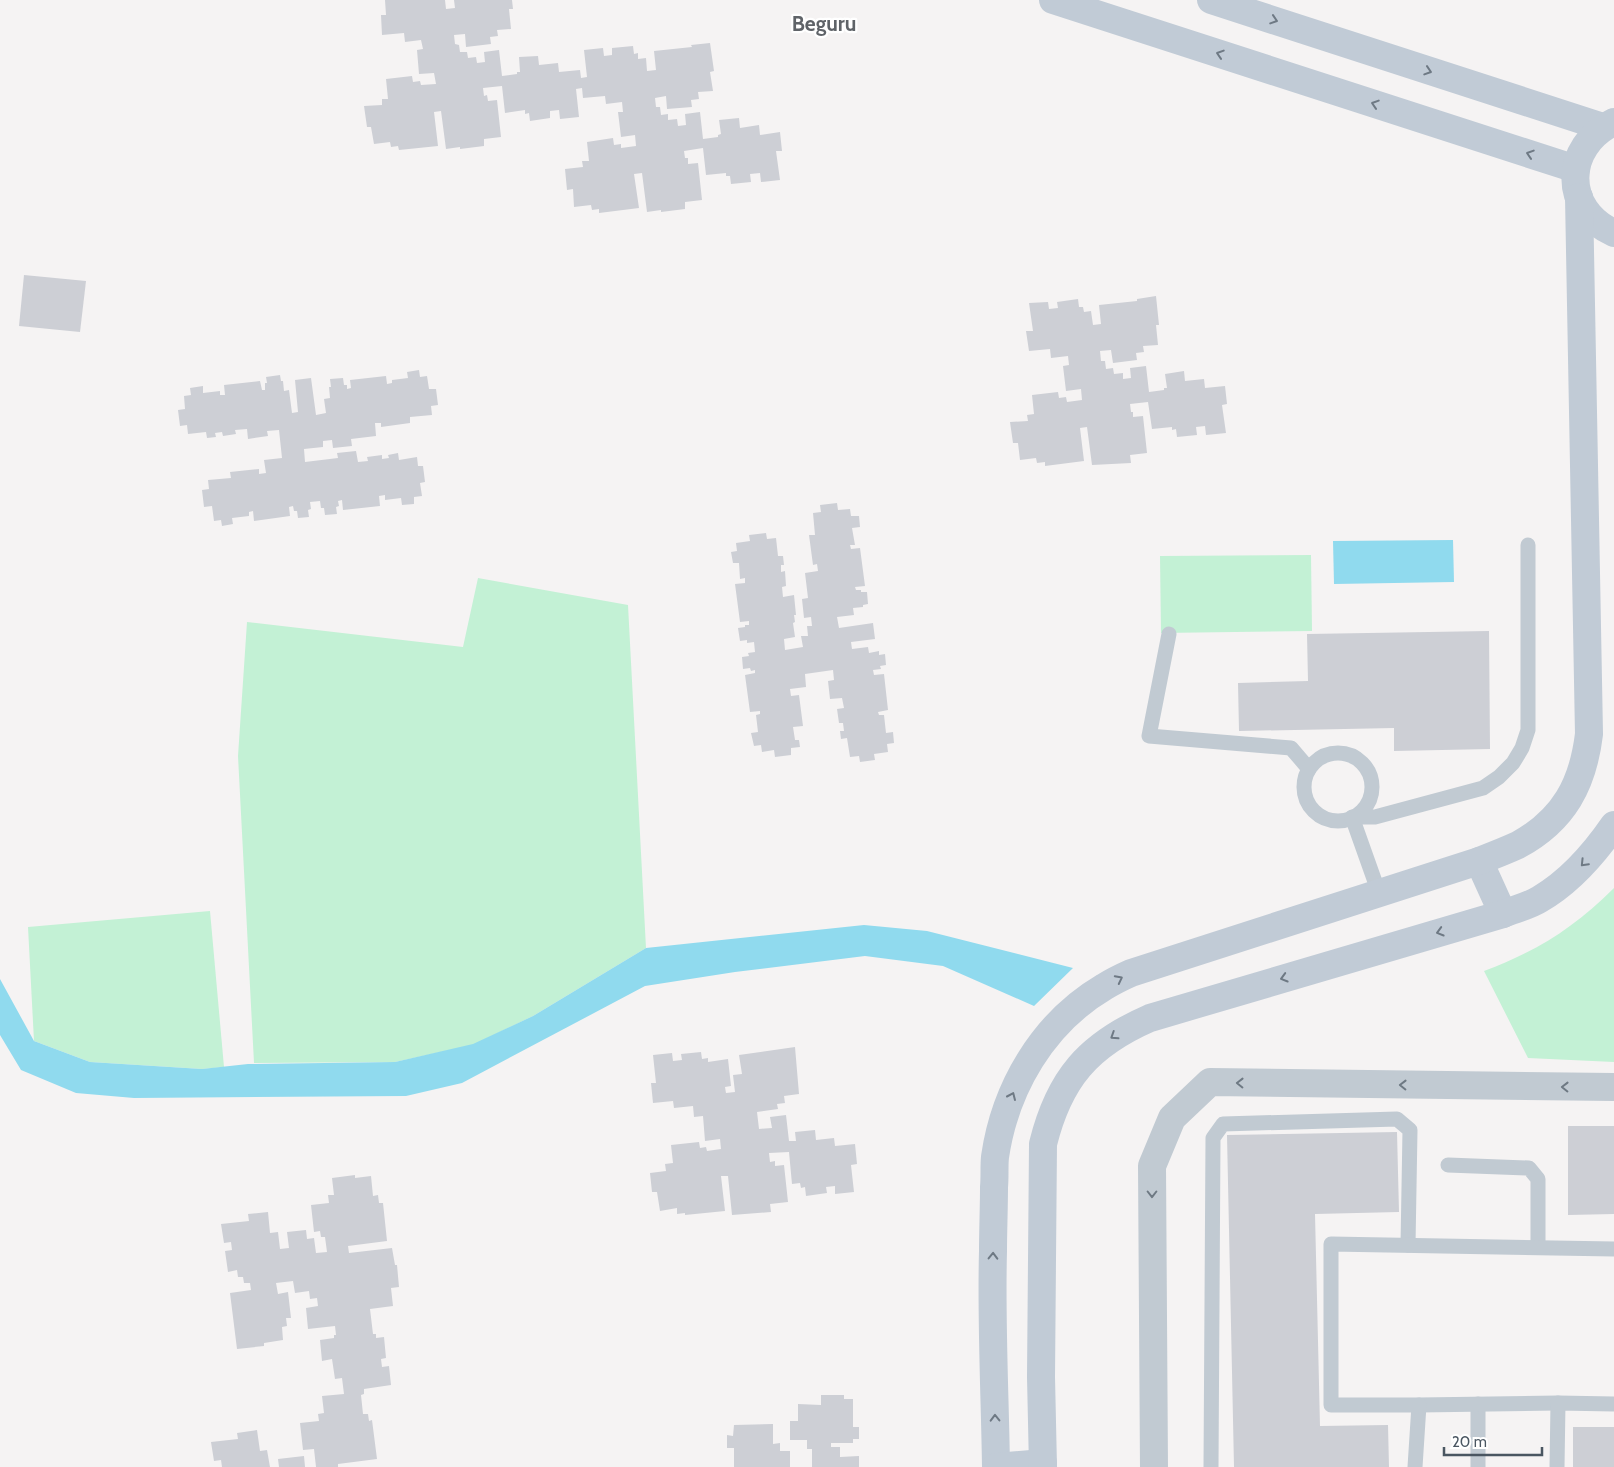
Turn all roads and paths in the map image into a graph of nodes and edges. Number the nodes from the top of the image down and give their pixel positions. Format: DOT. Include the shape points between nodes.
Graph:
graph roads {
  1 [pos="1053,0"];
  2 [pos="1211,0"];
  3 [pos="1608,124"];
  4 [pos="1576,169"];
  5 [pos="1579,197"];
  6 [pos="1614,233"];
  7 [pos="1528,544"];
  8 [pos="1169,634"];
  9 [pos="1309,769"];
  10 [pos="1352,817"];
  11 [pos="1614,825"];
  12 [pos="1479,861"];
  13 [pos="1379,893"];
  14 [pos="1503,914"];
  15 [pos="1614,1087"];
  16 [pos="1448,1165"];
  17 [pos="1408,1245"];
  18 [pos="1538,1247"];
  19 [pos="1614,1249"];
  20 [pos="1558,1403"];
  21 [pos="1478,1404"];
  22 [pos="1614,1404"];
  23 [pos="1419,1405"];
  24 [pos="1043,1465"];
  25 [pos="996,1467"];
  26 [pos="1154,1467"];
  27 [pos="1211,1467"];
  28 [pos="1415,1467"];
  29 [pos="1478,1467"];
  30 [pos="1557,1467"];
  4 -- 1 [label="main road, one-way"];
  2 -- 3 [label="main road, one-way"];
  3 -- 4 [label="main road" via="1590,138"];
  4 -- 5 [label="main road"];
  5 -- 6 [label="main road" via="1590,217"];
  5 -- 12 [label="main road" via="1589,734 1586,758 1568,802 1553,819 1517,845"];
  7 -- 10 [label="lane" via="1528,730 1513,763 1483,788 1375,817"];
  8 -- 9 [label="lane" via="1149,736 1291,748"];
  9 -- 10 [label="lane" via="1305,790 1314,810 1333,820"];
  9 -- 10 [label="lane" via="1325,755 1336,753 1358,759 1366,767 1372,782 1370,799 1364,809"];
  10 -- 13 [label="lane"];
  11 -- 14 [label="main road, one-way" via="1582,866 1561,884 1539,900"];
  12 -- 13 [label="main road"];
  12 -- 14 [label="main road"];
  25 -- 13 [label="main road, one-way" via="992,1282 995,1158 1009,1101 1037,1048 1079,1004 1131,973"];
  14 -- 24 [label="main road, one-way" via="1150,1018 1119,1033 1084,1060 1058,1099 1048,1121 1043,1144"];
  15 -- 26 [label="street, one-way" via="1210,1082 1172,1118 1152,1166"];
  16 -- 18 [label="lane" via="1529,1168 1538,1179"];
  17 -- 18 [label="lane"];
  17 -- 23 [label="lane" via="1331,1244 1331,1406"];
  17 -- 27 [label="lane" via="1410,1130 1397,1120 1223,1124 1213,1138"];
  18 -- 19 [label="lane"];
  20 -- 21 [label="lane"];
  20 -- 22 [label="lane"];
  20 -- 30 [label="lane"];
  21 -- 23 [label="lane"];
  21 -- 29 [label="lane"];
  23 -- 28 [label="lane"];
  24 -- 25 [label="main road"];
}
